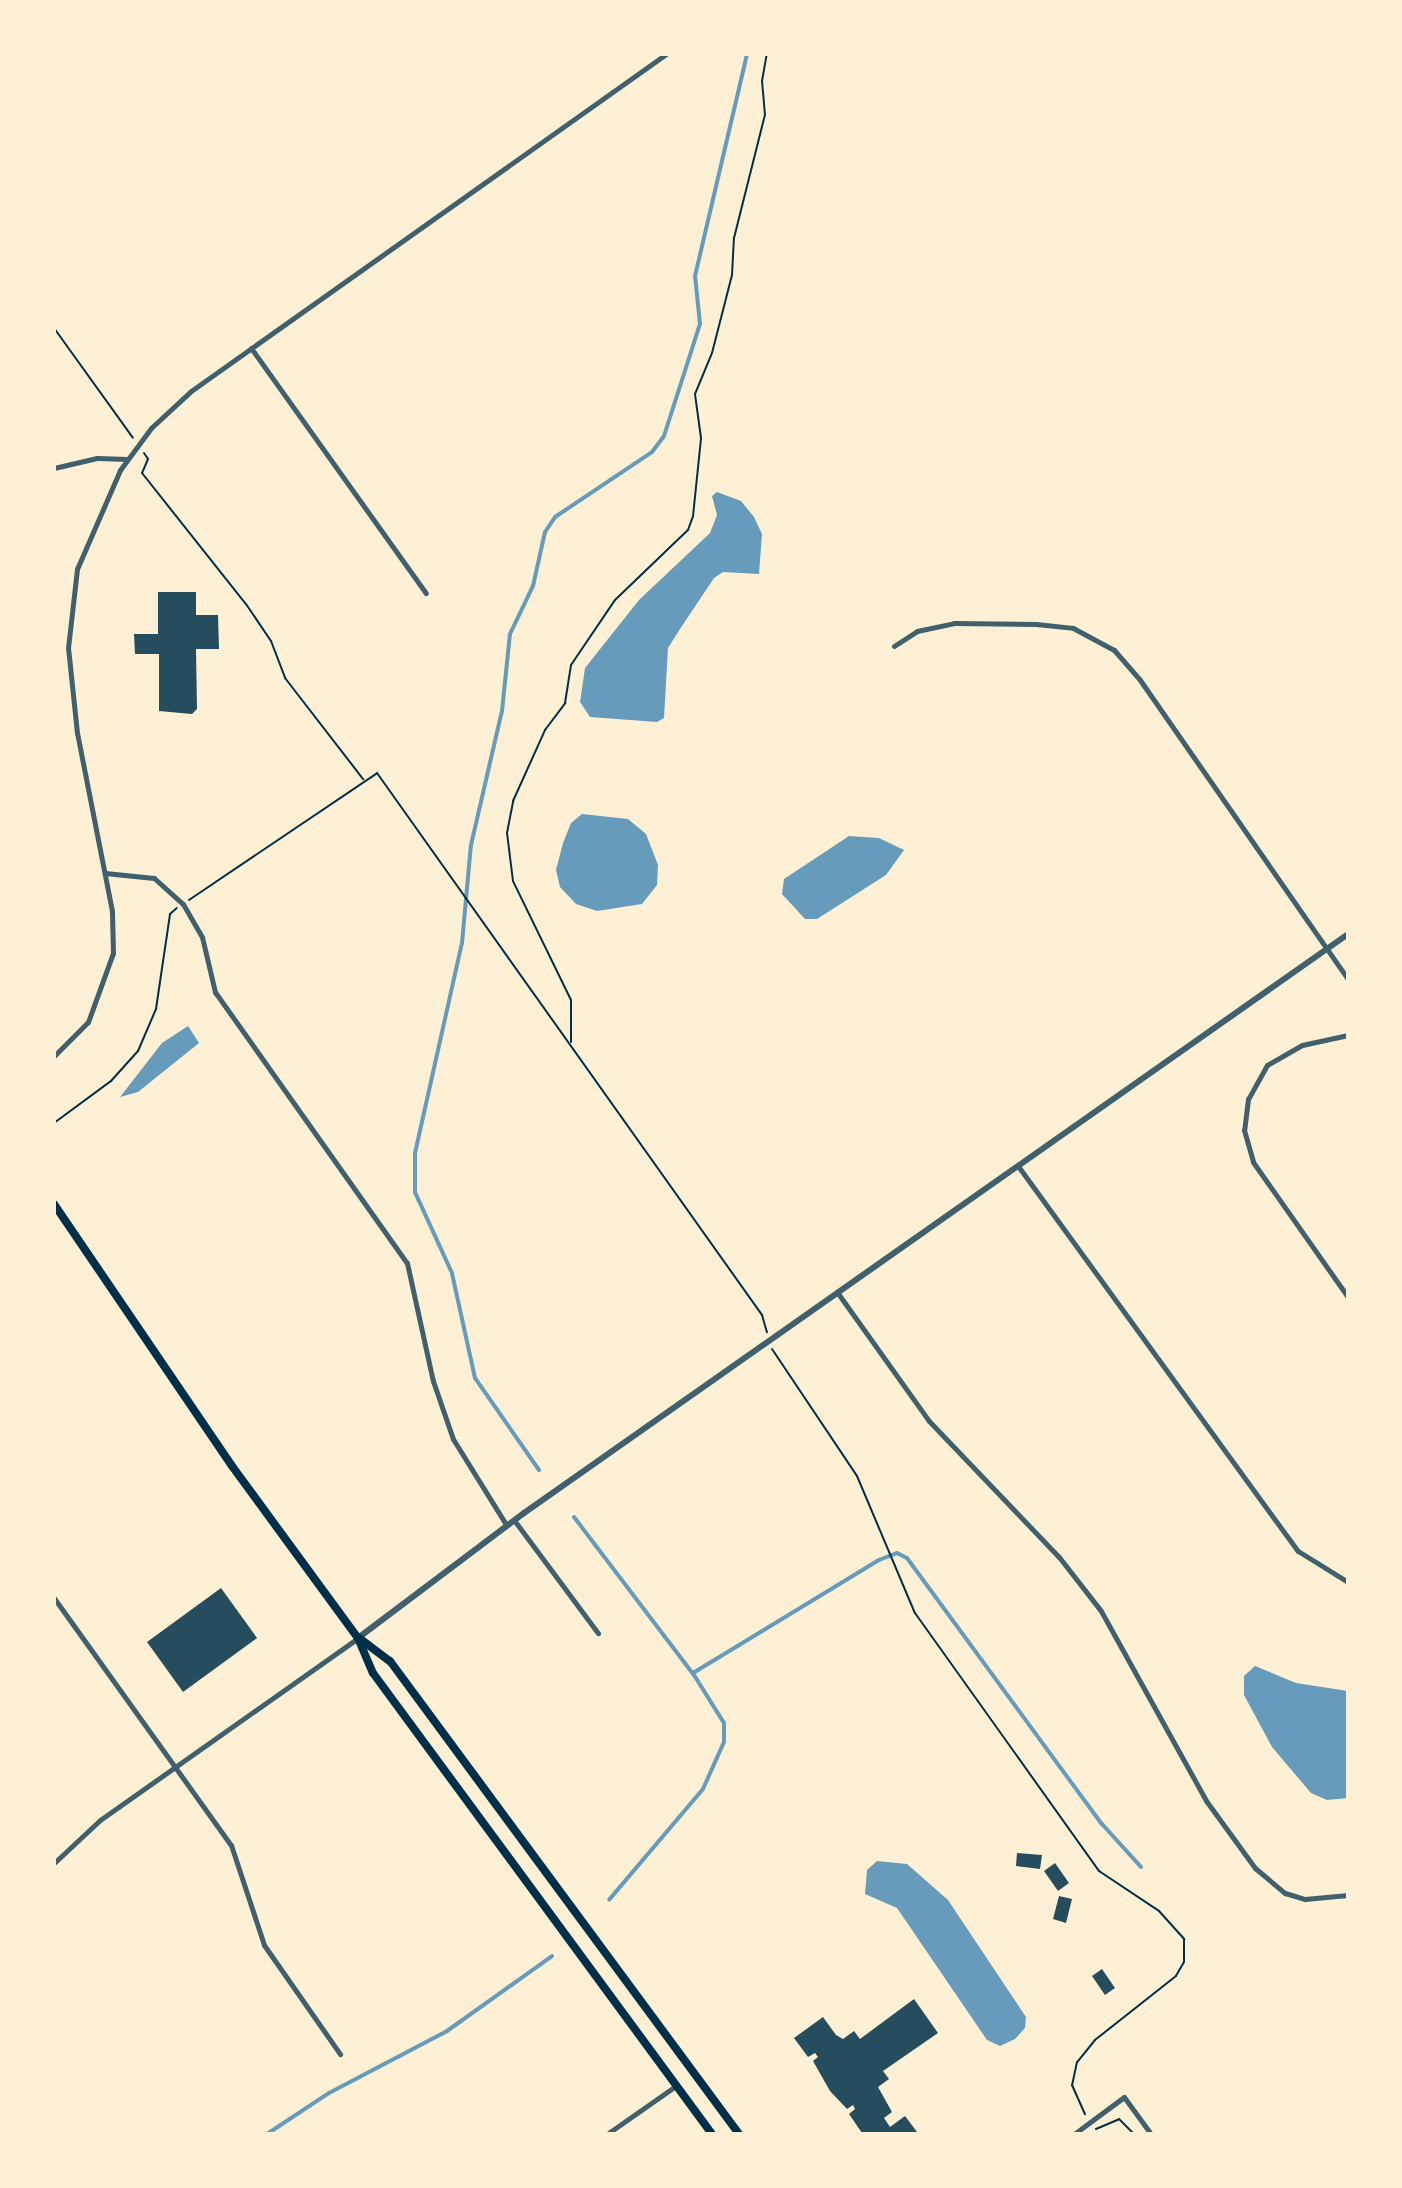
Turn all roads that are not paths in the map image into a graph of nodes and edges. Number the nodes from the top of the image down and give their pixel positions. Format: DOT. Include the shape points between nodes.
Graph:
graph roads {
  1 [pos="666,54"];
  2 [pos="251,348"];
  3 [pos="127,459"];
  4 [pos="54,468"];
  5 [pos="426,593"];
  6 [pos="894,646"];
  7 [pos="105,873"];
  8 [pos="1348,934"];
  9 [pos="1329,948"];
  10 [pos="1348,979"];
  11 [pos="1348,1035"];
  12 [pos="54,1056"];
  13 [pos="1018,1166"];
  14 [pos="54,1204"];
  15 [pos="837,1292"];
  16 [pos="1348,1297"];
  17 [pos="514,1520"];
  18 [pos="507,1526"];
  19 [pos="1348,1582"];
  20 [pos="54,1598"];
  21 [pos="598,1633"];
  22 [pos="358,1638"];
  23 [pos="175,1766"];
  24 [pos="54,1863"];
  25 [pos="1348,1895"];
  26 [pos="340,2054"];
  27 [pos="677,2085"];
  28 [pos="607,2134"];
  29 [pos="712,2134"];
  30 [pos="739,2134"];
  31 [pos="1074,2134"];
  32 [pos="1151,2134"];
  1 -- 2 [label="street"];
  2 -- 3 [label="street" via="191,391"];
  2 -- 5 [label="street"];
  3 -- 4 [label="street" via="97,458"];
  3 -- 7 [label="street" via="85,544 68,618 70,690"];
  6 -- 9 [label="street" via="917,631 954,623 1036,624 1073,628 1114,650"];
  7 -- 12 [label="street" via="114,936 107,977 88,1022"];
  7 -- 18 [label="street" via="154,878 183,904 202,937 215,992 407,1263 433,1381 453,1439"];
  8 -- 9 [label="street"];
  9 -- 10 [label="street"];
  9 -- 13 [label="street"];
  11 -- 16 [label="street" via="1302,1045 1267,1065 1248,1099 1244,1130 1259,1171"];
  13 -- 15 [label="street"];
  13 -- 19 [label="street" via="1298,1551"];
  14 -- 22 [label="main road"];
  15 -- 17 [label="street"];
  15 -- 25 [label="street" via="929,1421 1059,1557 1101,1611 1207,1802 1255,1868 1285,1893 1305,1899"];
  17 -- 18 [label="street"];
  17 -- 21 [label="street"];
  18 -- 22 [label="street"];
  20 -- 23 [label="street"];
  22 -- 23 [label="street"];
  22 -- 27 [label="main road" via="373,1673"];
  22 -- 30 [label="main road" via="390,1661"];
  23 -- 24 [label="street" via="89,1828"];
  23 -- 26 [label="street" via="231,1845 270,1955"];
  27 -- 28 [label="street"];
  27 -- 29 [label="main road"];
  31 -- 32 [label="street" via="1124,2097"];
}
